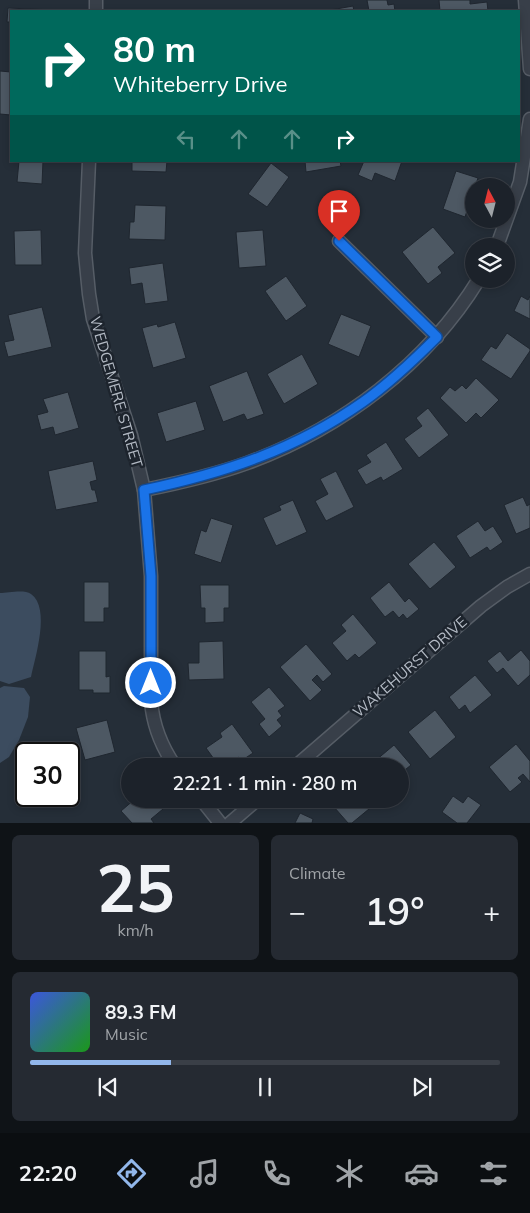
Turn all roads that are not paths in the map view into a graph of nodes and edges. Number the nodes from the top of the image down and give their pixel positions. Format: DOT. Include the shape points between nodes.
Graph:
graph roads {
  1 [pos="525,0"];
  2 [pos="530,69"];
  3 [pos="530,120"];
  4 [pos="89,162"];
  5 [pos="500,238"];
  6 [pos="339,241"];
  7 [pos="474,288"];
  8 [pos="437,337"];
  9 [pos="144,490"];
  10 [pos="530,574"];
  11 [pos="170,758"];
  12 [pos="305,758"];
  13 [pos="208,808"];
  14 [pos="248,808"];
  15 [pos="220,823"];
  16 [pos="230,823"];
  1 -- 2 [label="street"];
  3 -- 5 [label="street" via="520,182"];
  4 -- 9 [label="street, WEDGEMERE STREET" via="86,253 93,319 131,435"];
  6 -- 8 [label="street"];
  7 -- 8 [label="street"];
  8 -- 9 [label="street" via="364,402 329,424 248,462"];
  9 -- 11 [label="street, WEDGEMERE STREET" via="151,576 151,701 153,717"];
  10 -- 12 [label="street, WAKEHURST DRIVE" via="481,606"];
  13 -- 15 [label="street"];
  14 -- 16 [label="street"];
}
